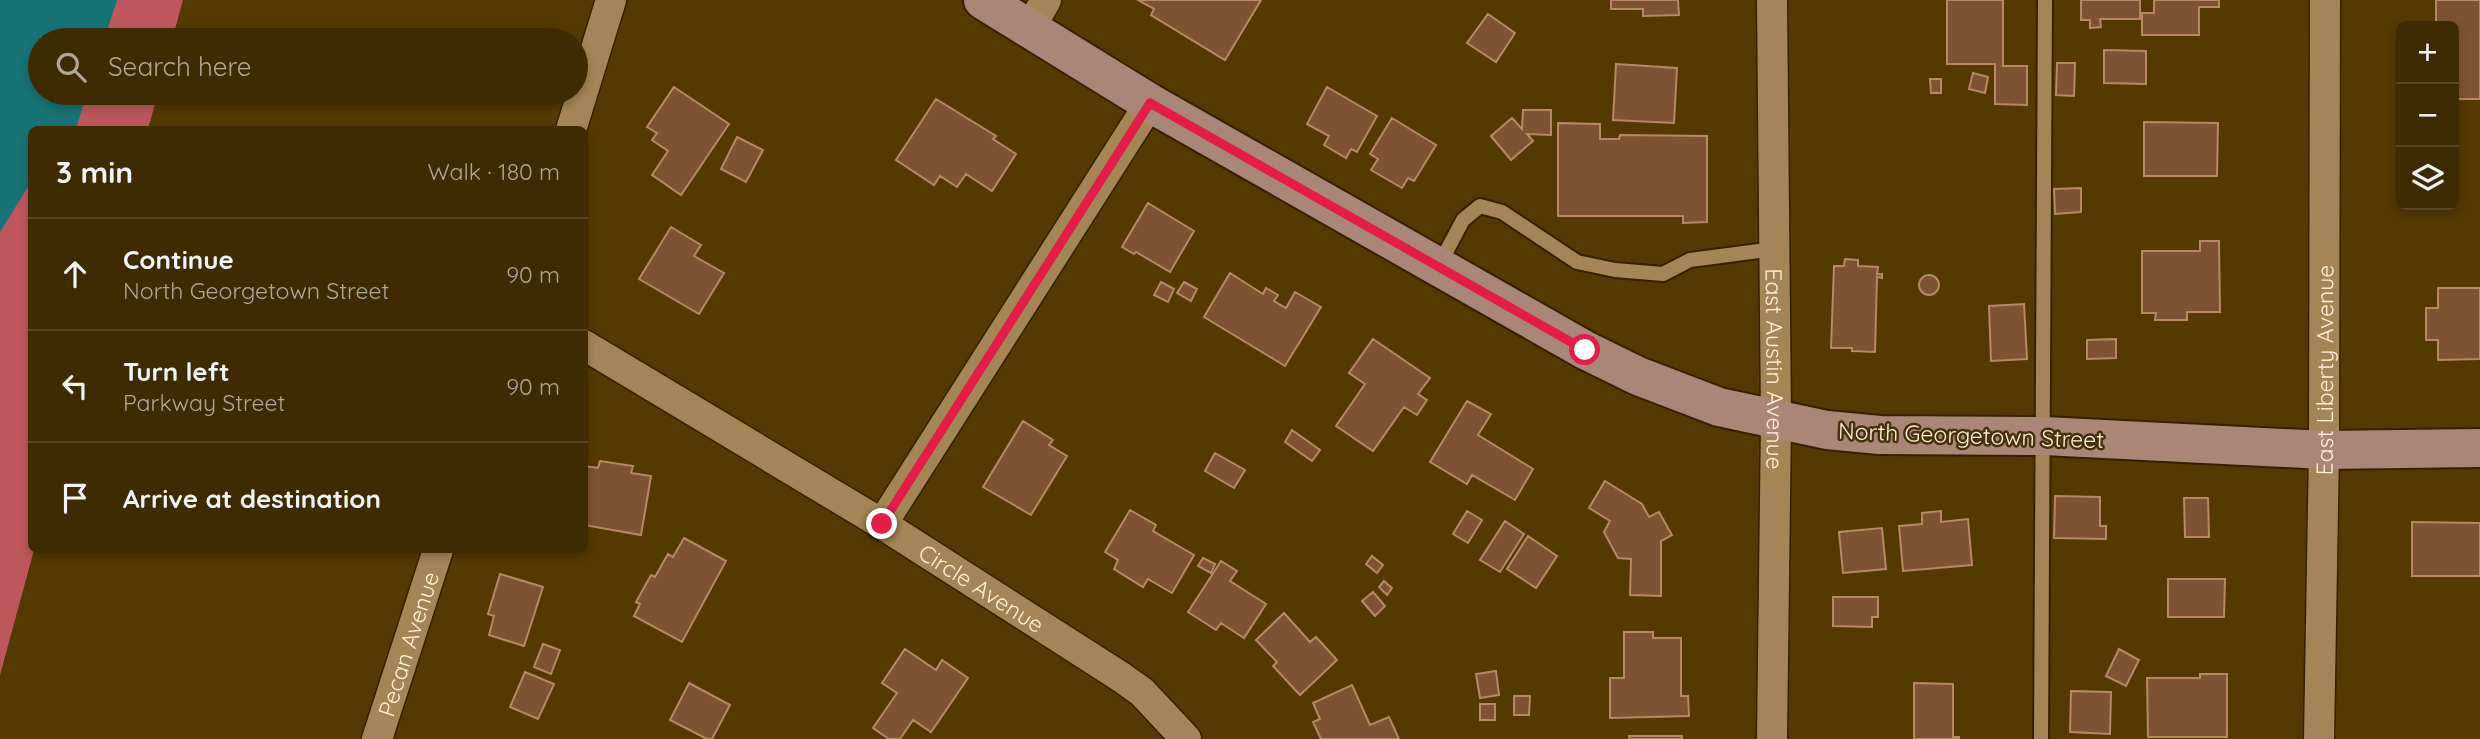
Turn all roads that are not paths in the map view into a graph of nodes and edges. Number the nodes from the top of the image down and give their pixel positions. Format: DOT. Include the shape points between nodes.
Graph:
graph roads {
  1 [pos="611,0"];
  2 [pos="983,0"];
  3 [pos="1772,0"];
  4 [pos="2045,0"];
  5 [pos="2325,0"];
  6 [pos="1038,14"];
  7 [pos="588,75"];
  8 [pos="1150,103"];
  9 [pos="579,105"];
  10 [pos="572,126"];
  11 [pos="1774,248"];
  12 [pos="1438,267"];
  13 [pos="588,347"];
  14 [pos="1776,420"];
  15 [pos="2044,436"];
  16 [pos="2480,448"];
  17 [pos="2324,450"];
  18 [pos="882,524"];
  19 [pos="437,553"];
  20 [pos="377,739"];
  21 [pos="1186,739"];
  22 [pos="1772,739"];
  23 [pos="2041,739"];
  24 [pos="2319,739"];
  1 -- 7 [label="street"];
  2 -- 6 [label="street, North Georgetown Street"];
  3 -- 11 [label="street, East Austin Avenue"];
  4 -- 15 [label="lane"];
  5 -- 17 [label="street, East Liberty Avenue"];
  6 -- 8 [label="street, North Georgetown Street"];
  8 -- 12 [label="street, North Georgetown Street"];
  8 -- 18 [label="street"];
  9 -- 10 [label="street"];
  11 -- 12 [label="lane" via="1690,260 1663,274 1615,270 1577,262 1502,212 1480,206 1463,220"];
  11 -- 14 [label="street, East Austin Avenue"];
  12 -- 14 [label="street, North Georgetown Street" via="1638,376 1719,407"];
  13 -- 18 [label="street, Circle Avenue"];
  14 -- 15 [label="street, North Georgetown Street" via="1880,435"];
  14 -- 22 [label="street, East Austin Avenue"];
  15 -- 17 [label="street, North Georgetown Street"];
  15 -- 23 [label="lane"];
  16 -- 17 [label="street, North Georgetown Street"];
  17 -- 24 [label="street, East Liberty Avenue"];
  18 -- 21 [label="street, Circle Avenue" via="1121,677 1142,692"];
  19 -- 20 [label="street, Pecan Avenue"];
}
